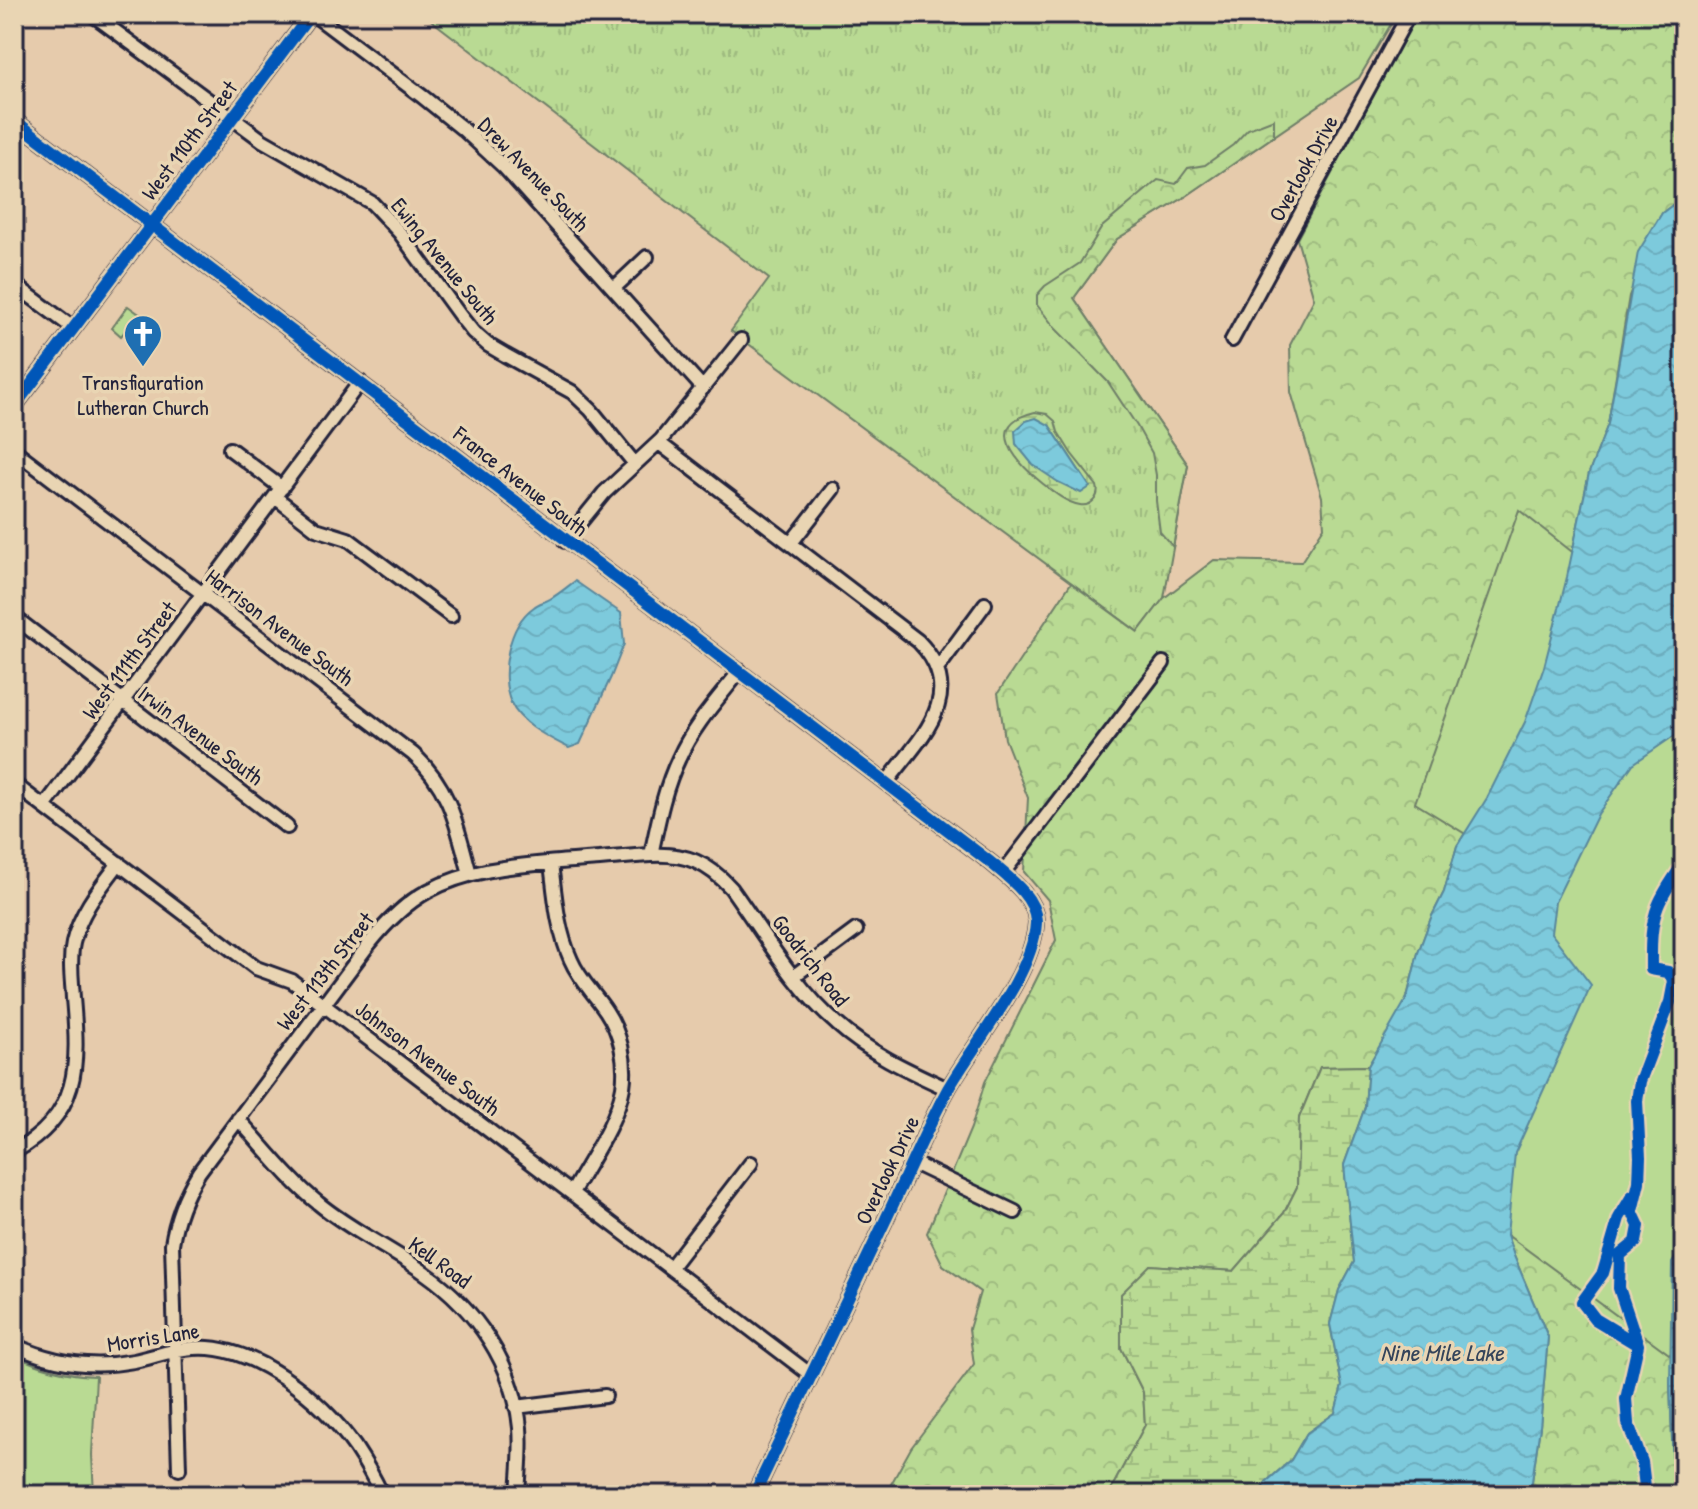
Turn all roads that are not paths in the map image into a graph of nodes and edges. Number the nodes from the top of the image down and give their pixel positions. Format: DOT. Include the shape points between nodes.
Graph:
graph roads {
  1 [pos="92,14"];
  2 [pos="312,14"];
  3 [pos="1409,14"];
  4 [pos="232,118"];
  5 [pos="14,120"];
  6 [pos="151,224"];
  7 [pos="647,257"];
  8 [pos="14,284"];
  9 [pos="614,288"];
  10 [pos="73,328"];
  11 [pos="741,340"];
  12 [pos="1232,340"];
  13 [pos="360,382"];
  14 [pos="703,388"];
  15 [pos="14,407"];
  16 [pos="659,443"];
  17 [pos="230,449"];
  18 [pos="14,450"];
  19 [pos="635,464"];
  20 [pos="833,489"];
  21 [pos="278,493"];
  22 [pos="565,541"];
  23 [pos="791,543"];
  24 [pos="203,594"];
  25 [pos="985,604"];
  26 [pos="451,616"];
  27 [pos="14,617"];
  28 [pos="1163,663"];
  29 [pos="938,668"];
  30 [pos="740,671"];
  31 [pos="123,701"];
  32 [pos="886,783"];
  33 [pos="14,784"];
  34 [pos="44,807"];
  35 [pos="287,827"];
  36 [pos="651,855"];
  37 [pos="119,863"];
  38 [pos="551,863"];
  39 [pos="1003,873"];
  40 [pos="470,874"];
  41 [pos="856,930"];
  42 [pos="794,976"];
  43 [pos="324,1004"];
  44 [pos="948,1089"];
  45 [pos="238,1119"];
  46 [pos="14,1152"];
  47 [pos="751,1163"];
  48 [pos="913,1163"];
  49 [pos="572,1193"];
  50 [pos="1015,1212"];
  51 [pos="670,1268"];
  52 [pos="14,1345"];
  53 [pos="176,1350"];
  54 [pos="811,1375"];
  55 [pos="605,1396"];
  56 [pos="516,1407"];
  57 [pos="179,1469"];
  58 [pos="382,1495"];
  59 [pos="518,1495"];
  60 [pos="754,1495"];
  1 -- 4 [label="street, Ewing Avenue South"];
  2 -- 4 [label="street, West 110th Street"];
  2 -- 9 [label="street, Drew Avenue South" via="464,130"];
  3 -- 12 [label="street, Overlook Drive"];
  4 -- 6 [label="street, West 110th Street"];
  4 -- 19 [label="street, Ewing Avenue South" via="372,203 473,332 572,392"];
  5 -- 6 [label="street, France Avenue South"];
  6 -- 10 [label="street, West 110th Street"];
  6 -- 13 [label="street, France Avenue South"];
  7 -- 9 [label="street"];
  8 -- 10 [label="street"];
  9 -- 14 [label="street, Drew Avenue South"];
  10 -- 15 [label="street, West 110th Street"];
  11 -- 14 [label="street"];
  13 -- 21 [label="street, West 111th Street"];
  13 -- 22 [label="street, France Avenue South"];
  14 -- 16 [label="street"];
  16 -- 19 [label="street"];
  16 -- 23 [label="street"];
  17 -- 21 [label="street"];
  18 -- 24 [label="street, Harrison Avenue South"];
  19 -- 22 [label="street"];
  20 -- 23 [label="street"];
  21 -- 24 [label="street, West 111th Street"];
  21 -- 26 [label="street" via="316,529 348,539"];
  22 -- 30 [label="street, France Avenue South"];
  23 -- 29 [label="street" via="918,641"];
  24 -- 31 [label="street, West 111th Street"];
  24 -- 40 [label="street, Harrison Avenue South" via="427,766 447,796"];
  25 -- 29 [label="street"];
  27 -- 31 [label="street, Irwin Avenue South"];
  28 -- 39 [label="street"];
  29 -- 32 [label="street" via="937,713"];
  30 -- 32 [label="street, France Avenue South"];
  30 -- 36 [label="street" via="679,757"];
  31 -- 34 [label="street, West 111th Street"];
  31 -- 35 [label="street, Irwin Avenue South"];
  32 -- 39 [label="street, France Avenue South"];
  33 -- 34 [label="street, Johnson Avenue South"];
  34 -- 37 [label="street, Johnson Avenue South"];
  36 -- 38 [label="street, West 113th Street"];
  36 -- 42 [label="street, Goodrich Road" via="688,857 719,875"];
  37 -- 43 [label="street, Johnson Avenue South" via="256,968 292,981"];
  37 -- 46 [label="street" via="87,906 73,943 77,1043 69,1091 49,1125"];
  38 -- 40 [label="street, West 113th Street"];
  38 -- 49 [label="street" via="563,940 582,981 608,1014 624,1069 618,1107"];
  39 -- 44 [label="street, Overlook Drive" via="1032,905 1033,940 1014,986"];
  40 -- 43 [label="street, West 113th Street" via="405,906"];
  41 -- 42 [label="street"];
  42 -- 44 [label="street, Goodrich Road" via="818,1006 859,1041"];
  43 -- 45 [label="street, West 113th Street"];
  43 -- 49 [label="street, Johnson Avenue South"];
  44 -- 48 [label="street, Overlook Drive"];
  45 -- 53 [label="street, West 113th Street" via="189,1188 175,1225"];
  45 -- 56 [label="street, Kell Road" via="317,1202 424,1272 465,1306 496,1350"];
  47 -- 51 [label="street"];
  48 -- 50 [label="street"];
  48 -- 54 [label="street, Overlook Drive"];
  49 -- 51 [label="street, Johnson Avenue South"];
  51 -- 54 [label="street, Johnson Avenue South"];
  52 -- 53 [label="street, Morris Lane" via="84,1365 135,1361"];
  53 -- 57 [label="street, West 113th Street"];
  53 -- 58 [label="street, Morris Lane" via="235,1352 282,1377 333,1420"];
  54 -- 60 [label="street, Overlook Drive"];
  55 -- 56 [label="street"];
  56 -- 59 [label="street, Kell Road"];
}
